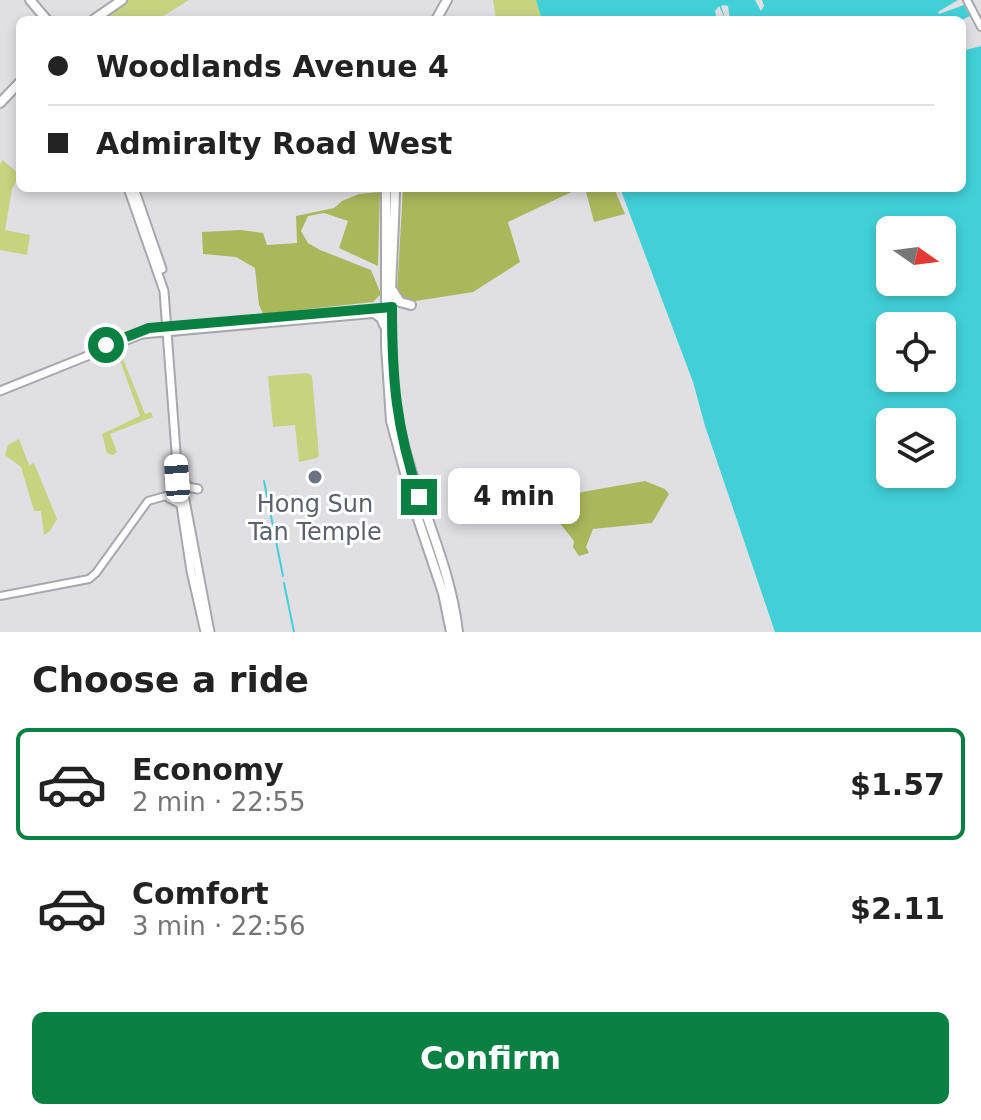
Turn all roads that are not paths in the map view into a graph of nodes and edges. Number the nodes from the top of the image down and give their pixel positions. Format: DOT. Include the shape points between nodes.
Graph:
graph roads {
  1 [pos="30,0"];
  2 [pos="114,0"];
  3 [pos="122,0"];
  4 [pos="444,0"];
  5 [pos="967,0"];
  6 [pos="46,16"];
  7 [pos="92,16"];
  8 [pos="99,16"];
  9 [pos="435,16"];
  10 [pos="981,27"];
  11 [pos="16,86"];
  12 [pos="16,92"];
  13 [pos="0,103"];
  14 [pos="0,110"];
  15 [pos="130,192"];
  16 [pos="135,192"];
  17 [pos="386,192"];
  18 [pos="395,192"];
  19 [pos="395,202"];
  20 [pos="137,204"];
  21 [pos="387,210"];
  22 [pos="390,221"];
  23 [pos="389,293"];
  24 [pos="385,310"];
  25 [pos="166,326"];
  26 [pos="225,326"];
  27 [pos="183,328"];
  28 [pos="207,328"];
  29 [pos="389,330"];
  30 [pos="171,343"];
  31 [pos="0,389"];
  32 [pos="180,478"];
  33 [pos="412,486"];
  34 [pos="168,496"];
  35 [pos="182,497"];
  36 [pos="0,598"];
  37 [pos="207,632"];
  38 [pos="451,632"];
  39 [pos="458,632"];
  1 -- 6 [label="main road"];
  2 -- 7 [label="main road"];
  3 -- 8 [label="main road"];
  4 -- 9 [label="main road"];
  5 -- 10 [label="street"];
  11 -- 13 [label="main road"];
  12 -- 14 [label="main road"];
  15 -- 20 [label="main road"];
  16 -- 20 [label="main road"];
  17 -- 21 [label="main road"];
  18 -- 19 [label="main road"];
  19 -- 21 [label="main road" via="393,212"];
  19 -- 22 [label="main road"];
  20 -- 25 [label="main road" via="168,287"];
  21 -- 22 [label="main road"];
  22 -- 23 [label="main road"];
  23 -- 24 [label="main road"];
  23 -- 24 [label="main road"];
  23 -- 29 [label="main road" via="408,307"];
  24 -- 26 [label="main road"];
  24 -- 27 [label="main road"];
  24 -- 29 [label="main road"];
  24 -- 29 [label="main road" via="382,320"];
  25 -- 27 [label="main road"];
  25 -- 27 [label="main road" via="176,323"];
  25 -- 30 [label="main road"];
  25 -- 30 [label="main road"];
  25 -- 31 [label="main road"];
  26 -- 28 [label="main road"];
  26 -- 28 [label="main road" via="216,336"];
  27 -- 28 [label="main road"];
  27 -- 30 [label="main road"];
  29 -- 33 [label="main road" via="395,406"];
  30 -- 32 [label="main road"];
  32 -- 34 [label="main road"];
  32 -- 35 [label="main road"];
  32 -- 35 [label="main road" via="196,491"];
  33 -- 38 [label="main road"];
  33 -- 39 [label="main road" via="451,592"];
  34 -- 35 [label="main road"];
  34 -- 36 [label="street" via="147,507 90,582"];
  35 -- 37 [label="main road"];
}
